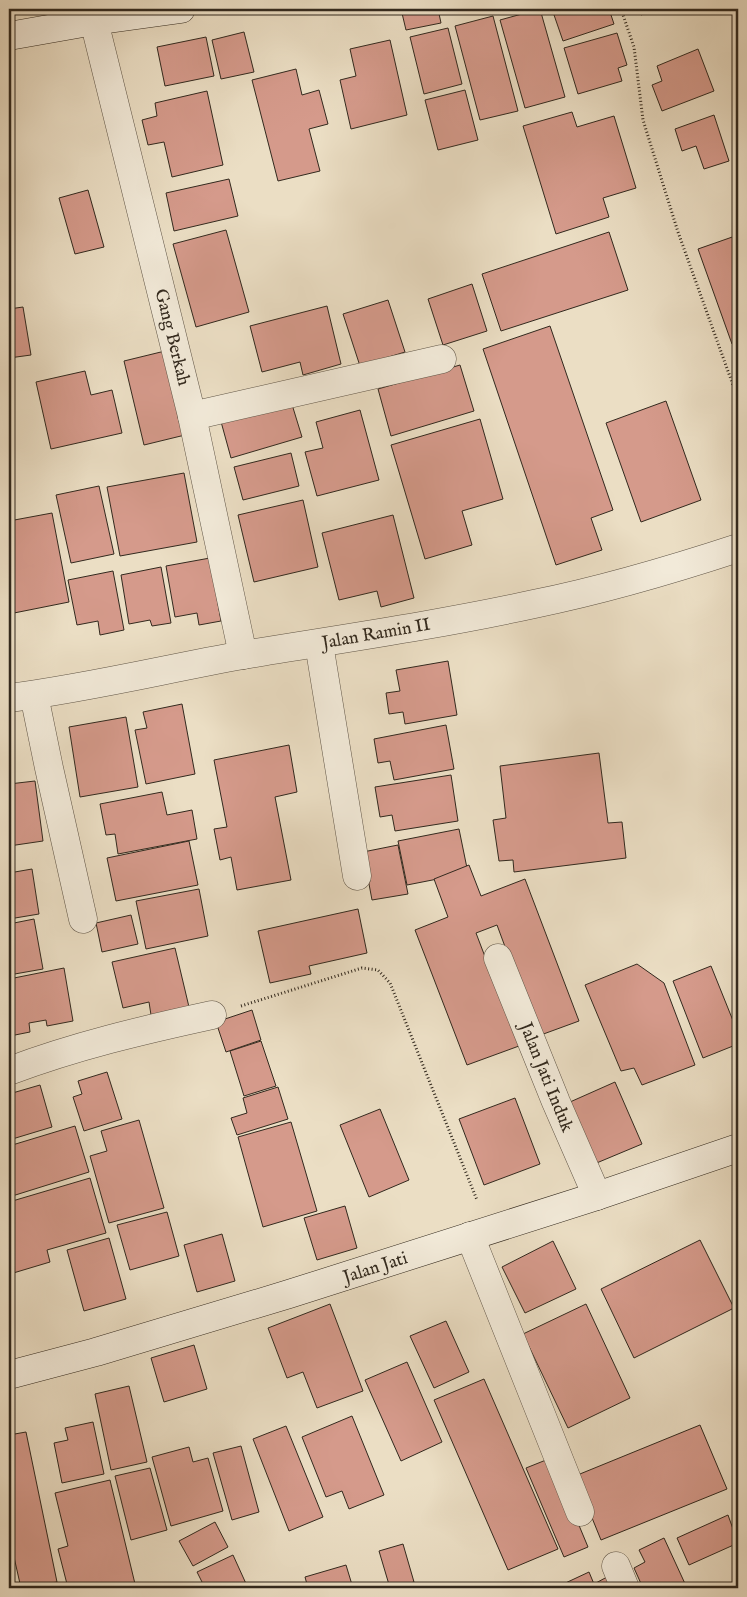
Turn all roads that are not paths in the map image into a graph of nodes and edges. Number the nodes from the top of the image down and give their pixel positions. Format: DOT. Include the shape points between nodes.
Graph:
graph roads {
  1 [pos="167,10"];
  2 [pos="94,21"];
  3 [pos="9,36"];
  4 [pos="442,359"];
  5 [pos="192,416"];
  6 [pos="738,548"];
  7 [pos="319,644"];
  8 [pos="243,655"];
  9 [pos="22,696"];
  10 [pos="357,876"];
  11 [pos="83,919"];
  12 [pos="498,958"];
  13 [pos="212,1014"];
  14 [pos="9,1071"];
  15 [pos="738,1148"];
  16 [pos="597,1196"];
  17 [pos="480,1233"];
  18 [pos="10,1371"];
  19 [pos="580,1512"];
  1 -- 2 [label="street"];
  2 -- 3 [label="street"];
  2 -- 5 [label="street, Gang Berkah"];
  4 -- 5 [label="street"];
  5 -- 8 [label="street, Gang Berkah"];
  6 -- 7 [label="street, Jalan Ramin II" via="672,570 535,604"];
  7 -- 8 [label="street, Jalan Ramin II"];
  7 -- 10 [label="street"];
  8 -- 9 [label="street, Jalan Ramin II"];
  9 -- 11 [label="street"];
  12 -- 16 [label="street, Jalan Jati Induk"];
  13 -- 14 [label="street" via="105,1040"];
  15 -- 16 [label="street, Jalan Jati"];
  16 -- 17 [label="street, Jalan Jati"];
  17 -- 18 [label="street, Jalan Jati" via="96,1352"];
  17 -- 19 [label="street"];
}
